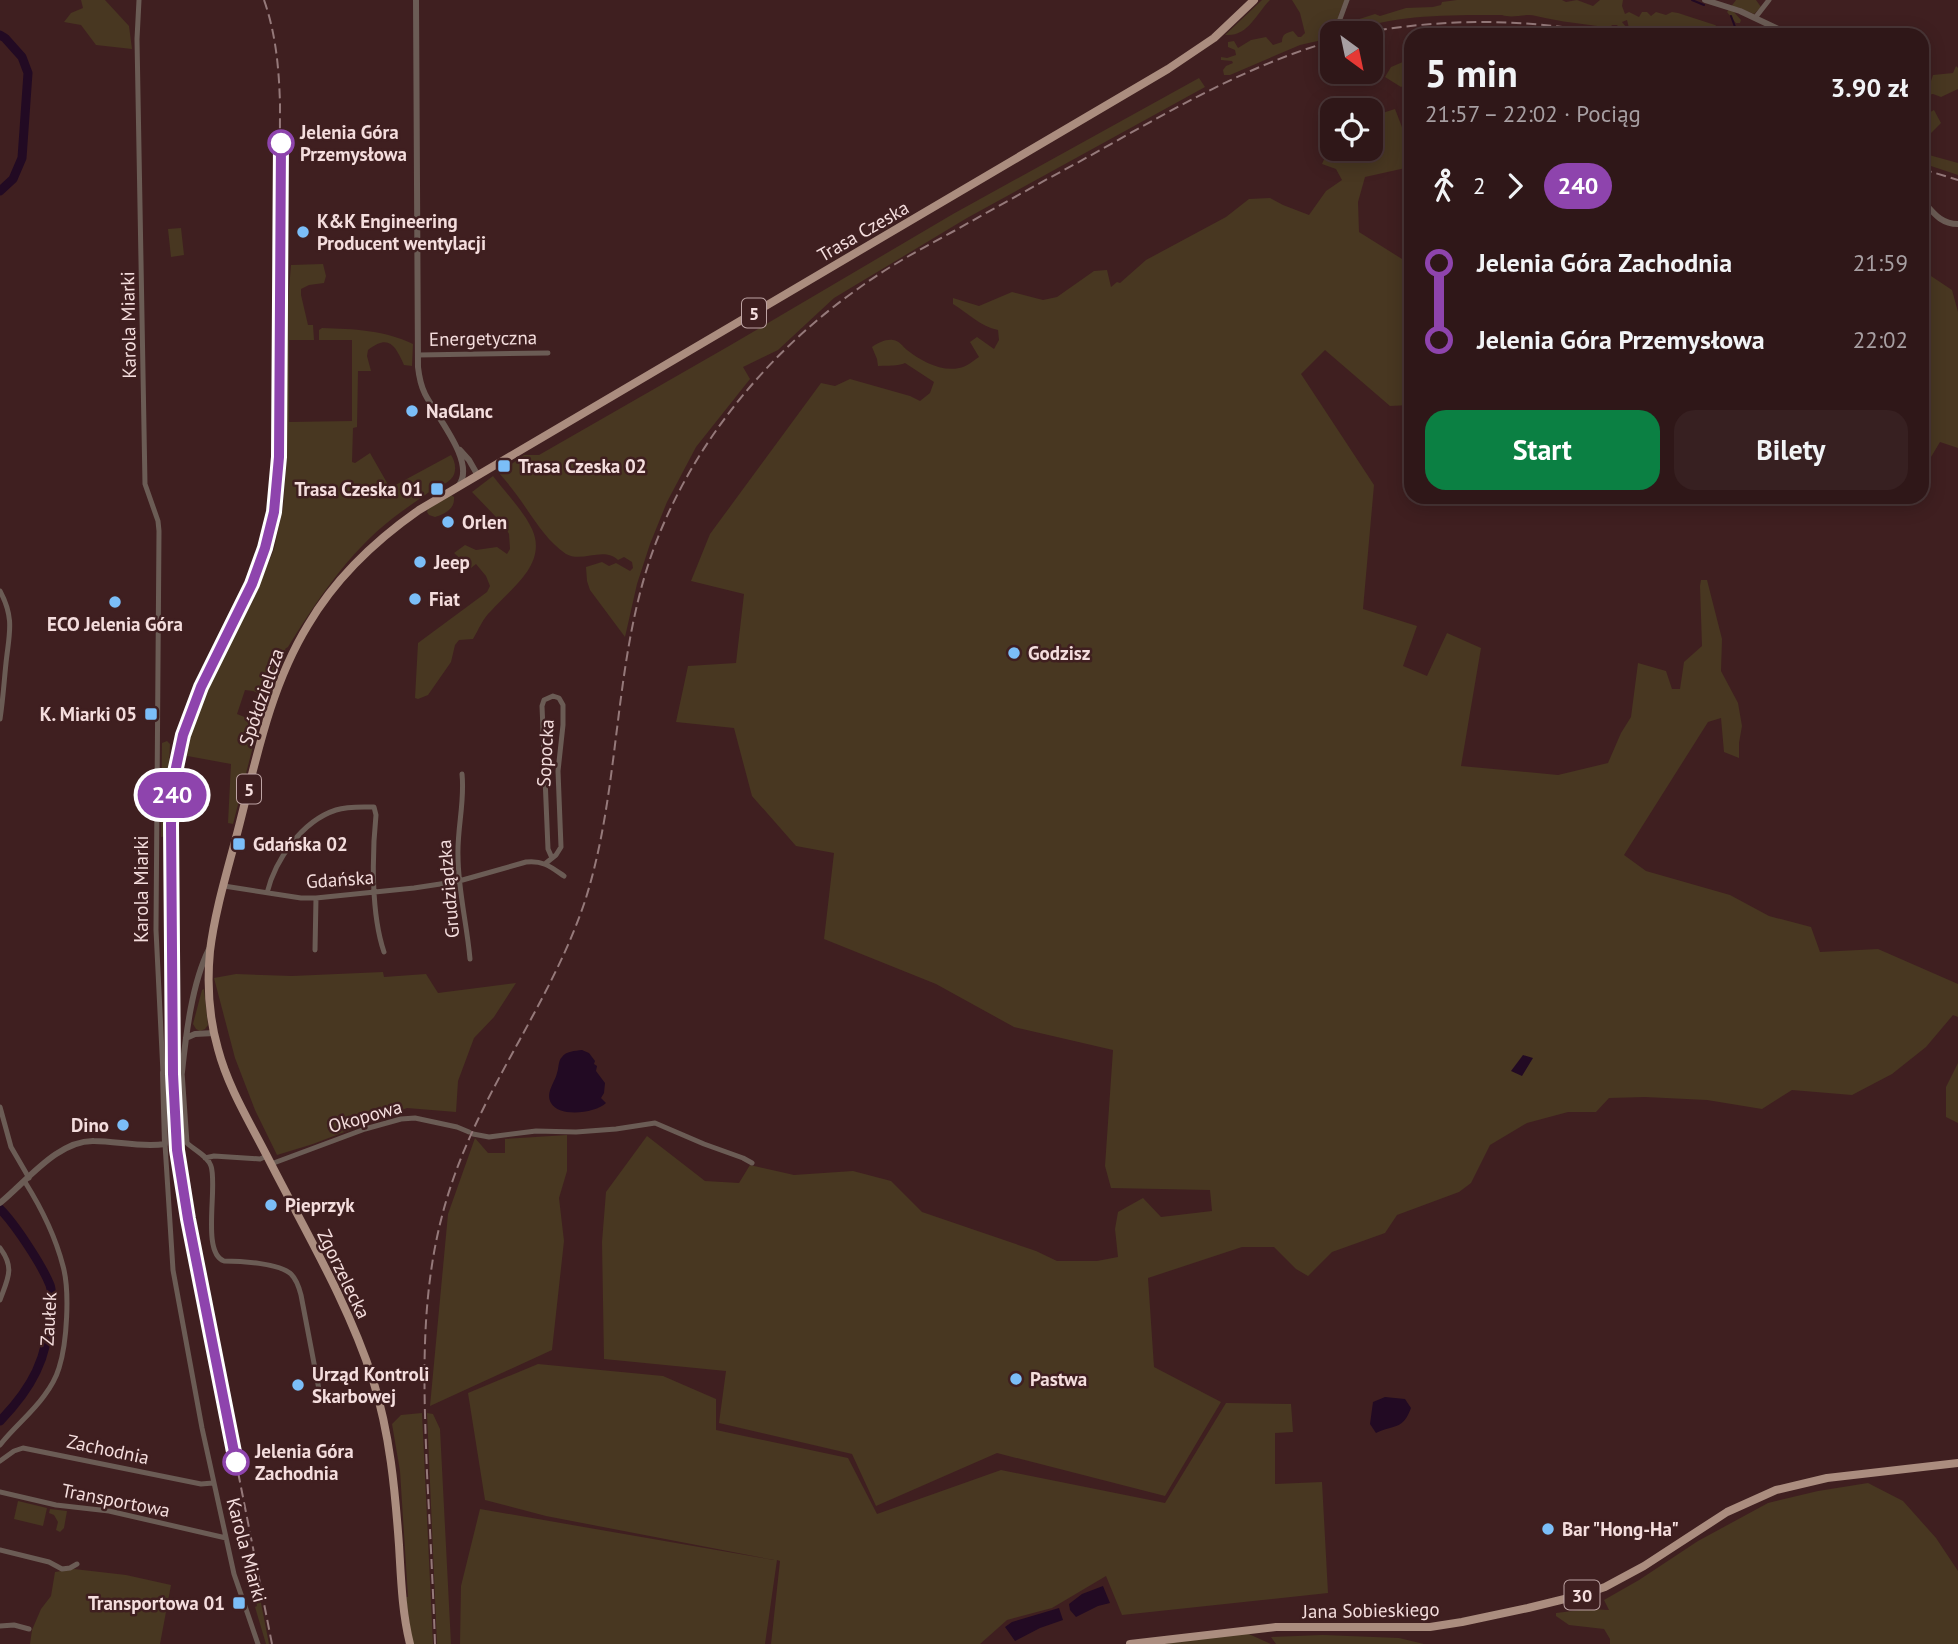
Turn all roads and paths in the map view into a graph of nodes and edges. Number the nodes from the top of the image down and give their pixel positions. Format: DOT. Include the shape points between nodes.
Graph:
graph roads {
  1 [pos="139,0"];
  2 [pos="416,0"];
  3 [pos="1254,0"];
  4 [pos="1346,0"];
  5 [pos="1705,0"];
  6 [pos="1769,0"];
  7 [pos="1755,18"];
  8 [pos="1340,21"];
  9 [pos="1776,28"];
  10 [pos="1929,208"];
  11 [pos="1958,224"];
  12 [pos="548,353"];
  13 [pos="418,355"];
  14 [pos="456,446"];
  15 [pos="462,462"];
  16 [pos="477,474"];
  17 [pos="459,485"];
  18 [pos="0,591"];
  19 [pos="0,719"];
  20 [pos="462,774"];
  21 [pos="552,858"];
  22 [pos="546,863"];
  23 [pos="564,876"];
  24 [pos="460,881"];
  25 [pos="224,887"];
  26 [pos="375,892"];
  27 [pos="267,893"];
  28 [pos="316,898"];
  29 [pos="211,944"];
  30 [pos="315,950"];
  31 [pos="384,952"];
  32 [pos="470,958"];
  33 [pos="214,1032"];
  34 [pos="187,1038"];
  35 [pos="181,1072"];
  36 [pos="163,1073"];
  37 [pos="0,1107"];
  38 [pos="165,1144"];
  39 [pos="205,1158"];
  40 [pos="269,1160"];
  41 [pos="752,1163"];
  42 [pos="24,1182"];
  43 [pos="0,1203"];
  44 [pos="0,1248"];
  45 [pos="0,1300"];
  46 [pos="321,1400"];
  47 [pos="0,1445"];
  48 [pos="0,1461"];
  49 [pos="1958,1463"];
  50 [pos="214,1483"];
  51 [pos="0,1492"];
  52 [pos="226,1538"];
  53 [pos="0,1550"];
  54 [pos="77,1564"];
  55 [pos="0,1626"];
  56 [pos="29,1629"];
  57 [pos="258,1644"];
  58 [pos="408,1644"];
  59 [pos="1130,1644"];
  1 -- 36 [label="street, Karola Miarki" via="145,484 159,531 156,930"];
  2 -- 13 [label="street"];
  3 -- 16 [label="main road, Trasa Czeska / 5" via="1214,38 1168,69"];
  4 -- 8 [label="street"];
  5 -- 7 [label="street"];
  6 -- 7 [label="street"];
  7 -- 9 [label="street"];
  10 -- 11 [label="street" via="1940,220"];
  12 -- 13 [label="street, Energetyczna"];
  13 -- 14 [label="street" via="424,392"];
  14 -- 15 [label="street"];
  14 -- 16 [label="street"];
  15 -- 16 [label="street" via="470,473"];
  15 -- 17 [label="street" via="464,477"];
  16 -- 17 [label="main road, Spółdzielcza / 5"];
  17 -- 25 [label="main road, Spółdzielcza / 5" via="376,544 328,595 307,626 276,692"];
  18 -- 19 [label="street" via="11,631"];
  20 -- 24 [label="street, Grudziądzka"];
  21 -- 21 [label="street, Sopocka" via="542,706 553,696 562,702 563,725 558,771 561,847"];
  21 -- 22 [label="street"];
  22 -- 23 [label="street"];
  22 -- 24 [label="street, Gdańska" via="526,862"];
  24 -- 26 [label="street, Gdańska"];
  24 -- 32 [label="street, Grudziądzka"];
  25 -- 27 [label="street, Gdańska"];
  25 -- 29 [label="main road, Spółdzielcza / 5"];
  26 -- 27 [label="street" via="374,807 353,807 338,809 304,830 278,864"];
  26 -- 28 [label="street, Gdańska"];
  26 -- 31 [label="street"];
  27 -- 28 [label="street, Gdańska"];
  28 -- 30 [label="street"];
  29 -- 33 [label="main road, Zgorzelecka / 5"];
  29 -- 34 [label="street"];
  33 -- 34 [label="street"];
  33 -- 40 [label="main road, Zgorzelecka" via="232,1088"];
  34 -- 35 [label="street"];
  35 -- 36 [label="street"];
  35 -- 39 [label="street" via="187,1143"];
  36 -- 38 [label="street, Karola Miarki"];
  37 -- 42 [label="street, Zaułek"];
  38 -- 42 [label="street" via="80,1142 63,1149"];
  38 -- 50 [label="street, Karola Miarki" via="173,1269"];
  39 -- 40 [label="street, Okopowa"];
  39 -- 46 [label="street" via="211,1166 211,1231 216,1255 224,1261 283,1268 293,1275"];
  40 -- 41 [label="street, Okopowa" via="401,1119 418,1119 489,1138 655,1123"];
  40 -- 58 [label="main road, Zgorzelecka" via="347,1312 374,1384 393,1475"];
  42 -- 43 [label="street"];
  42 -- 47 [label="street, Zaułek" via="47,1220 63,1266 65,1335 53,1382"];
  44 -- 45 [label="street" via="10,1271"];
  48 -- 50 [label="street, Zachodnia" via="23,1448"];
  49 -- 59 [label="main road, Jana Sobieskiego / 30" via="1827,1478 1776,1490 1727,1512 1605,1587 1504,1613 1430,1627 1276,1628"];
  50 -- 52 [label="street, Karola Miarki"];
  51 -- 52 [label="street, Transportowa"];
  52 -- 57 [label="street, Karola Miarki"];
  53 -- 54 [label="street" via="62,1569"];
  55 -- 56 [label="street"];
}
